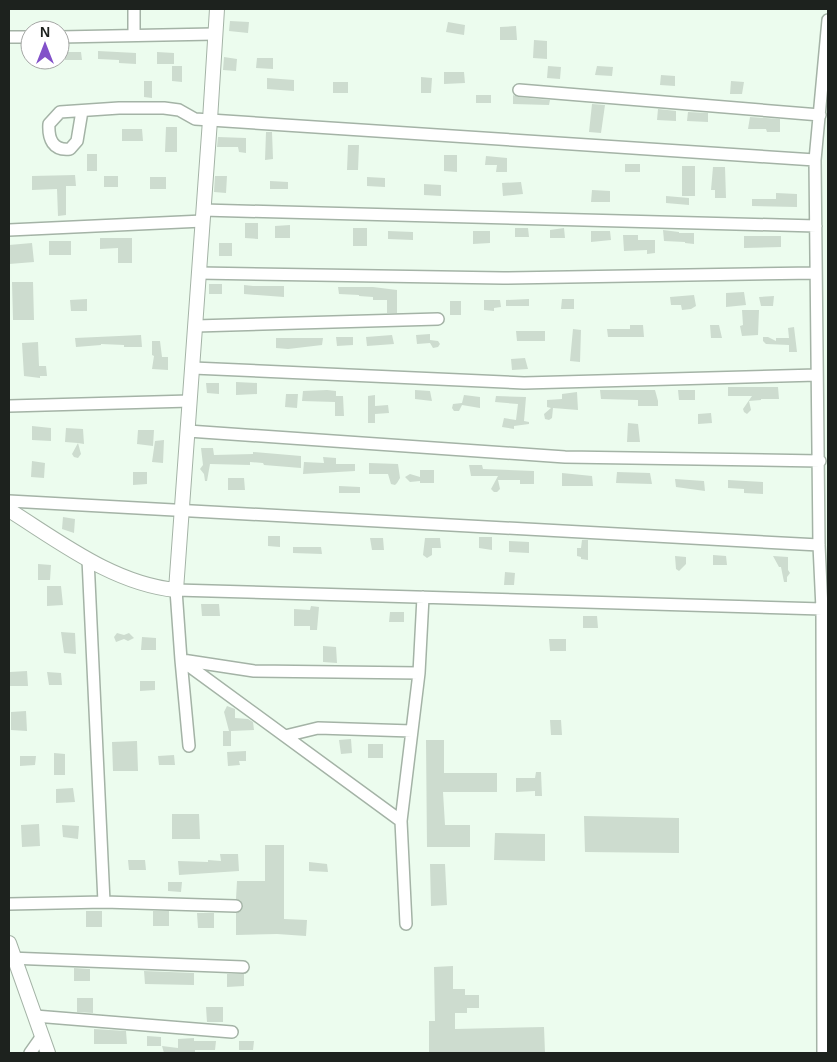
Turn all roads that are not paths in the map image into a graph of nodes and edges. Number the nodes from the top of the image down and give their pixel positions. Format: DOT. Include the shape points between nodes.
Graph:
graph roads {
  1 [pos="134,9"];
  2 [pos="217,9"];
  3 [pos="828,20"];
  4 [pos="214,34"];
  5 [pos="134,36"];
  6 [pos="70,37"];
  7 [pos="826,63"];
  8 [pos="519,90"];
  9 [pos="82,111"];
  10 [pos="820,115"];
  11 [pos="210,120"];
  12 [pos="823,129"];
  13 [pos="815,160"];
  14 [pos="203,216"];
  15 [pos="816,226"];
  16 [pos="9,230"];
  17 [pos="828,247"];
  18 [pos="816,248"];
  19 [pos="200,273"];
  20 [pos="816,274"];
  21 [pos="438,319"];
  22 [pos="196,326"];
  23 [pos="193,368"];
  24 [pos="817,375"];
  25 [pos="190,401"];
  26 [pos="9,406"];
  27 [pos="188,431"];
  28 [pos="820,462"];
  29 [pos="9,500"];
  30 [pos="9,510"];
  31 [pos="182,511"];
  32 [pos="819,545"];
  33 [pos="88,559"];
  34 [pos="176,590"];
  35 [pos="423,597"];
  36 [pos="825,609"];
  37 [pos="180,660"];
  38 [pos="420,673"];
  39 [pos="412,731"];
  40 [pos="286,736"];
  41 [pos="189,746"];
  42 [pos="401,821"];
  43 [pos="826,849"];
  44 [pos="104,902"];
  45 [pos="9,904"];
  46 [pos="236,906"];
  47 [pos="406,924"];
  48 [pos="9,943"];
  49 [pos="11,958"];
  50 [pos="242,967"];
  51 [pos="35,1016"];
  52 [pos="232,1032"];
  53 [pos="42,1036"];
  54 [pos="30,1053"];
  55 [pos="48,1053"];
  56 [pos="823,1053"];
  1 -- 5 [label="street"];
  2 -- 4 [label="main road"];
  3 -- 7 [label="street"];
  4 -- 5 [label="street"];
  4 -- 11 [label="main road"];
  5 -- 6 [label="street"];
  7 -- 10 [label="street"];
  8 -- 10 [label="street"];
  9 -- 11 [label="street" via="164,108 179,110 196,119"];
  10 -- 12 [label="street"];
  11 -- 13 [label="street"];
  11 -- 14 [label="main road"];
  12 -- 13 [label="street"];
  13 -- 15 [label="street"];
  14 -- 15 [label="street"];
  14 -- 16 [label="street"];
  14 -- 19 [label="main road"];
  15 -- 18 [label="street"];
  17 -- 18 [label="street"];
  18 -- 20 [label="street"];
  19 -- 20 [label="street" via="504,278"];
  19 -- 22 [label="main road"];
  20 -- 24 [label="street"];
  21 -- 22 [label="street"];
  22 -- 23 [label="main road"];
  23 -- 24 [label="street" via="524,383"];
  23 -- 25 [label="main road"];
  24 -- 28 [label="street"];
  25 -- 26 [label="street"];
  25 -- 27 [label="main road"];
  27 -- 28 [label="street" via="565,456"];
  27 -- 31 [label="main road"];
  28 -- 32 [label="street"];
  29 -- 31 [label="street"];
  30 -- 33 [label="main road"];
  31 -- 32 [label="street"];
  31 -- 34 [label="main road"];
  32 -- 36 [label="street"];
  33 -- 34 [label="main road" via="141,584"];
  33 -- 44 [label="street"];
  34 -- 35 [label="street"];
  34 -- 37 [label="street"];
  35 -- 36 [label="street"];
  35 -- 38 [label="street"];
  36 -- 43 [label="street"];
  37 -- 38 [label="street" via="254,671"];
  37 -- 40 [label="street"];
  37 -- 41 [label="street"];
  38 -- 39 [label="street"];
  39 -- 40 [label="street" via="318,728"];
  39 -- 42 [label="street"];
  40 -- 42 [label="street"];
  42 -- 47 [label="street"];
  43 -- 56 [label="street"];
  44 -- 45 [label="street"];
  44 -- 46 [label="street"];
  48 -- 49 [label="main road"];
  49 -- 50 [label="street"];
  49 -- 51 [label="main road"];
  51 -- 52 [label="street"];
  51 -- 53 [label="main road"];
  53 -- 54 [label="street"];
  53 -- 55 [label="main road"];
}
